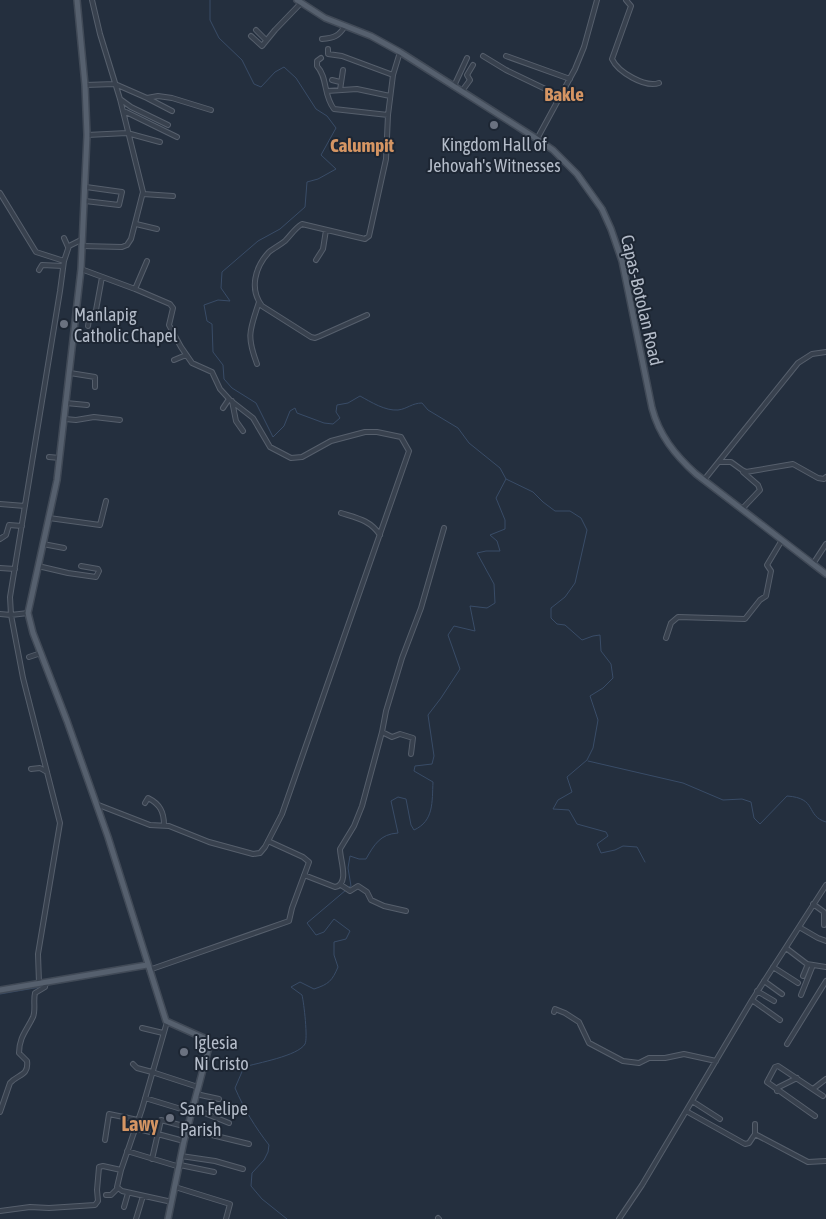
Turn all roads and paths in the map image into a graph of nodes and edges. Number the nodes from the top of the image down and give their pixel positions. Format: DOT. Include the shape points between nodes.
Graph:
graph roads {
  1 [pos="77,0"];
  2 [pos="92,0"];
  3 [pos="597,0"];
  4 [pos="626,0"];
  5 [pos="299,1"];
  6 [pos="345,26"];
  7 [pos="256,30"];
  8 [pos="251,36"];
  9 [pos="322,39"];
  10 [pos="266,40"];
  11 [pos="328,49"];
  12 [pos="400,52"];
  13 [pos="483,56"];
  14 [pos="506,56"];
  15 [pos="321,58"];
  16 [pos="467,58"];
  17 [pos="473,65"];
  18 [pos="343,70"];
  19 [pos="393,75"];
  20 [pos="570,79"];
  21 [pos="332,80"];
  22 [pos="340,82"];
  23 [pos="659,83"];
  24 [pos="114,84"];
  25 [pos="85,85"];
  26 [pos="454,86"];
  27 [pos="340,90"];
  28 [pos="327,91"];
  29 [pos="462,91"];
  30 [pos="390,96"];
  31 [pos="560,96"];
  32 [pos="147,98"];
  33 [pos="120,99"];
  34 [pos="211,110"];
  35 [pos="172,111"];
  36 [pos="122,112"];
  37 [pos="388,116"];
  38 [pos="168,125"];
  39 [pos="127,133"];
  40 [pos="87,134"];
  41 [pos="177,137"];
  42 [pos="537,139"];
  43 [pos="160,142"];
  44 [pos="86,187"];
  45 [pos="0,193"];
  46 [pos="142,194"];
  47 [pos="173,196"];
  48 [pos="85,201"];
  49 [pos="136,224"];
  50 [pos="157,229"];
  51 [pos="326,230"];
  52 [pos="64,238"];
  53 [pos="83,239"];
  54 [pos="82,246"];
  55 [pos="68,247"];
  56 [pos="316,260"];
  57 [pos="147,261"];
  58 [pos="63,263"];
  59 [pos="81,269"];
  60 [pos="39,270"];
  61 [pos="102,277"];
  62 [pos="135,289"];
  63 [pos="175,301"];
  64 [pos="259,302"];
  65 [pos="172,306"];
  66 [pos="367,315"];
  67 [pos="88,326"];
  68 [pos="826,352"];
  69 [pos="186,355"];
  70 [pos="174,360"];
  71 [pos="257,364"];
  72 [pos="70,373"];
  73 [pos="95,387"];
  74 [pos="230,400"];
  75 [pos="66,404"];
  76 [pos="86,405"];
  77 [pos="223,408"];
  78 [pos="65,418"];
  79 [pos="120,420"];
  80 [pos="243,431"];
  81 [pos="49,457"];
  82 [pos="60,458"];
  83 [pos="719,462"];
  84 [pos="742,470"];
  85 [pos="826,477"];
  86 [pos="704,480"];
  87 [pos="106,501"];
  88 [pos="0,504"];
  89 [pos="25,506"];
  90 [pos="742,509"];
  91 [pos="342,513"];
  92 [pos="49,518"];
  93 [pos="22,526"];
  94 [pos="444,528"];
  95 [pos="380,535"];
  96 [pos="0,539"];
  97 [pos="782,540"];
  98 [pos="43,544"];
  99 [pos="826,544"];
  100 [pos="64,548"];
  101 [pos="813,564"];
  102 [pos="38,566"];
  103 [pos="80,566"];
  104 [pos="0,568"];
  105 [pos="15,569"];
  106 [pos="826,574"];
  107 [pos="28,613"];
  108 [pos="0,614"];
  109 [pos="11,615"];
  110 [pos="666,638"];
  111 [pos="41,653"];
  112 [pos="29,657"];
  113 [pos="382,732"];
  114 [pos="411,754"];
  115 [pos="31,769"];
  116 [pos="47,772"];
  117 [pos="144,803"];
  118 [pos="96,804"];
  119 [pos="164,825"];
  120 [pos="268,841"];
  121 [pos="304,875"];
  122 [pos="826,885"];
  123 [pos="344,887"];
  124 [pos="813,904"];
  125 [pos="825,910"];
  126 [pos="406,911"];
  127 [pos="824,925"];
  128 [pos="799,927"];
  129 [pos="826,941"];
  130 [pos="786,948"];
  131 [pos="808,964"];
  132 [pos="813,965"];
  133 [pos="148,967"];
  134 [pos="773,967"];
  135 [pos="826,967"];
  136 [pos="803,976"];
  137 [pos="764,981"];
  138 [pos="826,981"];
  139 [pos="43,983"];
  140 [pos="798,983"];
  141 [pos="774,988"];
  142 [pos="0,990"];
  143 [pos="758,991"];
  144 [pos="782,994"];
  145 [pos="801,994"];
  146 [pos="769,998"];
  147 [pos="752,1000"];
  148 [pos="774,1001"];
  149 [pos="763,1008"];
  150 [pos="554,1012"];
  151 [pos="780,1020"];
  152 [pos="167,1022"];
  153 [pos="142,1028"];
  154 [pos="164,1033"];
  155 [pos="786,1044"];
  156 [pos="716,1061"];
  157 [pos="133,1064"];
  158 [pos="152,1072"];
  159 [pos="797,1078"];
  160 [pos="826,1079"];
  161 [pos="198,1087"];
  162 [pos="813,1089"];
  163 [pos="777,1090"];
  164 [pos="196,1094"];
  165 [pos="823,1096"];
  166 [pos="145,1098"];
  167 [pos="220,1099"];
  168 [pos="692,1101"];
  169 [pos="192,1110"];
  170 [pos="686,1111"];
  171 [pos="0,1112"];
  172 [pos="815,1116"];
  173 [pos="720,1119"];
  174 [pos="138,1120"];
  175 [pos="229,1123"];
  176 [pos="755,1124"];
  177 [pos="135,1128"];
  178 [pos="187,1128"];
  179 [pos="158,1134"];
  180 [pos="756,1134"];
  181 [pos="105,1140"];
  182 [pos="184,1142"];
  183 [pos="249,1144"];
  184 [pos="127,1151"];
  185 [pos="181,1156"];
  186 [pos="152,1158"];
  187 [pos="826,1161"];
  188 [pos="180,1166"];
  189 [pos="243,1169"];
  190 [pos="121,1170"];
  191 [pos="214,1172"];
  192 [pos="175,1187"];
  193 [pos="117,1189"];
  194 [pos="128,1193"];
  195 [pos="106,1195"];
  196 [pos="143,1196"];
  197 [pos="172,1202"];
  198 [pos="124,1207"];
  199 [pos="0,1211"];
  200 [pos="136,1219"];
  201 [pos="168,1219"];
  202 [pos="226,1219"];
  203 [pos="619,1219"];
  1 -- 25 [label="main road"];
  2 -- 24 [label="street"];
  3 -- 20 [label="street" via="584,47"];
  4 -- 23 [label="street" via="631,6 612,59 624,73 652,84"];
  5 -- 6 [label="main road, Capas-Botolan Road" via="324,18"];
  5 -- 10 [label="street"];
  6 -- 9 [label="street" via="334,38"];
  6 -- 12 [label="main road, Capas-Botolan Road"];
  7 -- 10 [label="street"];
  8 -- 10 [label="street" via="261,46"];
  11 -- 19 [label="street" via="328,54"];
  12 -- 19 [label="street"];
  12 -- 26 [label="main road, Capas-Botolan Road"];
  13 -- 31 [label="street"];
  14 -- 20 [label="street"];
  15 -- 28 [label="street" via="317,65 323,73"];
  16 -- 26 [label="street"];
  17 -- 29 [label="street" via="467,75 470,80"];
  18 -- 22 [label="street"];
  19 -- 30 [label="street"];
  20 -- 31 [label="street"];
  21 -- 22 [label="street"];
  22 -- 27 [label="street"];
  24 -- 25 [label="street"];
  24 -- 32 [label="street"];
  24 -- 33 [label="street"];
  25 -- 40 [label="main road"];
  26 -- 29 [label="main road, Capas-Botolan Road"];
  27 -- 28 [label="street"];
  27 -- 30 [label="street" via="356,89"];
  28 -- 37 [label="street" via="335,110"];
  29 -- 42 [label="main road, Capas-Botolan Road"];
  30 -- 37 [label="street"];
  31 -- 42 [label="street"];
  32 -- 34 [label="street" via="172,98"];
  32 -- 35 [label="street"];
  33 -- 36 [label="street"];
  33 -- 38 [label="street"];
  36 -- 39 [label="street"];
  36 -- 41 [label="street"];
  37 -- 51 [label="street" via="386,159 369,236 365,239"];
  39 -- 40 [label="street"];
  39 -- 43 [label="street"];
  39 -- 46 [label="street"];
  40 -- 44 [label="main road"];
  42 -- 86 [label="main road, Capas-Botolan Road" via="577,174 606,218 622,261 656,422 667,443"];
  44 -- 48 [label="main road"];
  44 -- 48 [label="street" via="122,192 119,205"];
  45 -- 58 [label="street" via="36,252"];
  46 -- 47 [label="street"];
  46 -- 49 [label="street"];
  48 -- 53 [label="main road"];
  49 -- 50 [label="street"];
  49 -- 54 [label="street" via="126,246"];
  51 -- 56 [label="street" via="322,252"];
  51 -- 64 [label="street" via="302,224 270,252 256,274 255,290"];
  52 -- 55 [label="street"];
  53 -- 54 [label="main road"];
  53 -- 55 [label="street"];
  54 -- 59 [label="main road"];
  55 -- 58 [label="street"];
  57 -- 62 [label="street"];
  58 -- 60 [label="street" via="42,265"];
  58 -- 89 [label="street"];
  59 -- 61 [label="street"];
  59 -- 72 [label="main road"];
  61 -- 62 [label="street"];
  61 -- 67 [label="street" via="96,310 89,318"];
  62 -- 65 [label="street"];
  63 -- 65 [label="street"];
  64 -- 66 [label="street" via="315,338"];
  64 -- 71 [label="street" via="249,340"];
  65 -- 69 [label="street" via="169,324"];
  68 -- 83 [label="street" via="812,354 798,363"];
  69 -- 70 [label="street"];
  69 -- 74 [label="street" via="194,365 212,372"];
  72 -- 73 [label="street" via="95,377"];
  72 -- 75 [label="main road"];
  74 -- 77 [label="street"];
  74 -- 80 [label="street" via="236,422"];
  74 -- 95 [label="street" via="257,423 270,447 294,458 332,441 365,432 401,437 409,451"];
  75 -- 76 [label="street"];
  75 -- 78 [label="main road"];
  78 -- 79 [label="street"];
  78 -- 82 [label="main road"];
  81 -- 82 [label="street"];
  82 -- 92 [label="main road"];
  83 -- 84 [label="street" via="731,462"];
  83 -- 86 [label="street"];
  84 -- 85 [label="street" via="793,464 818,478"];
  84 -- 90 [label="street" via="760,490"];
  86 -- 90 [label="main road, Capas-Botolan Road"];
  87 -- 92 [label="street" via="100,525"];
  88 -- 89 [label="street"];
  89 -- 93 [label="street"];
  90 -- 97 [label="main road, Capas-Botolan Road"];
  91 -- 95 [label="street" via="367,521"];
  92 -- 98 [label="main road"];
  93 -- 96 [label="street" via="9,525 6,535"];
  93 -- 105 [label="street"];
  94 -- 113 [label="street"];
  95 -- 120 [label="street" via="282,814"];
  97 -- 101 [label="main road, Capas-Botolan Road"];
  97 -- 110 [label="street" via="767,565 771,570 765,598 746,618 678,616"];
  98 -- 100 [label="street"];
  98 -- 102 [label="main road"];
  99 -- 101 [label="street"];
  101 -- 106 [label="main road, Capas-Botolan Road"];
  102 -- 103 [label="street" via="97,576 98,570"];
  102 -- 107 [label="main road"];
  104 -- 105 [label="street"];
  105 -- 109 [label="street" via="10,597"];
  107 -- 109 [label="street"];
  107 -- 111 [label="main road"];
  108 -- 109 [label="street"];
  109 -- 116 [label="street"];
  111 -- 112 [label="street"];
  111 -- 118 [label="main road"];
  113 -- 114 [label="street" via="392,737 400,734 413,738"];
  113 -- 123 [label="street" via="357,818 340,849"];
  115 -- 116 [label="street" via="40,768"];
  116 -- 139 [label="street" via="60,827 37,963"];
  117 -- 119 [label="street" via="148,798 159,805"];
  118 -- 119 [label="street" via="150,825"];
  118 -- 133 [label="main road"];
  119 -- 120 [label="street" via="250,854 262,852"];
  120 -- 121 [label="street" via="308,860"];
  121 -- 123 [label="street" via="335,887"];
  121 -- 133 [label="street" via="288,922"];
  122 -- 124 [label="street"];
  123 -- 126 [label="street" via="351,891 358,886 368,892 371,900"];
  124 -- 125 [label="street"];
  124 -- 128 [label="street"];
  125 -- 127 [label="street"];
  128 -- 129 [label="street"];
  128 -- 130 [label="street"];
  130 -- 131 [label="street"];
  130 -- 134 [label="street"];
  131 -- 132 [label="street"];
  131 -- 136 [label="street"];
  132 -- 135 [label="street"];
  132 -- 145 [label="street"];
  133 -- 139 [label="main road"];
  133 -- 152 [label="main road"];
  134 -- 137 [label="street"];
  134 -- 140 [label="street"];
  137 -- 141 [label="street"];
  137 -- 143 [label="street"];
  138 -- 155 [label="street"];
  139 -- 142 [label="main road"];
  139 -- 171 [label="street" via="45,987 35,993 34,1015 19,1045 19,1054 27,1062 27,1069 10,1082"];
  141 -- 144 [label="street"];
  141 -- 146 [label="street"];
  143 -- 146 [label="street"];
  143 -- 147 [label="street"];
  146 -- 148 [label="street"];
  146 -- 149 [label="street"];
  147 -- 149 [label="street"];
  147 -- 156 [label="street"];
  149 -- 151 [label="street"];
  150 -- 156 [label="street" via="555,1009 579,1022 589,1043 623,1061 639,1062 684,1054"];
  152 -- 154 [label="street"];
  152 -- 161 [label="main road" via="210,1043"];
  153 -- 154 [label="street"];
  154 -- 158 [label="street"];
  156 -- 168 [label="street"];
  157 -- 158 [label="street"];
  158 -- 161 [label="street"];
  158 -- 166 [label="street"];
  159 -- 162 [label="street"];
  159 -- 163 [label="street"];
  159 -- 163 [label="street" via="778,1066 774,1067 767,1082"];
  160 -- 162 [label="street"];
  161 -- 164 [label="main road"];
  162 -- 165 [label="street"];
  163 -- 172 [label="street"];
  164 -- 167 [label="street"];
  164 -- 169 [label="main road"];
  166 -- 169 [label="street"];
  166 -- 174 [label="street"];
  168 -- 170 [label="street"];
  168 -- 173 [label="street"];
  169 -- 175 [label="street"];
  169 -- 178 [label="main road"];
  170 -- 180 [label="street" via="745,1144 750,1143"];
  170 -- 203 [label="street"];
  174 -- 177 [label="street"];
  174 -- 181 [label="street" via="109,1114"];
  176 -- 180 [label="street"];
  177 -- 179 [label="street"];
  177 -- 184 [label="street"];
  178 -- 179 [label="street" via="161,1120"];
  178 -- 182 [label="main road"];
  178 -- 183 [label="street"];
  179 -- 182 [label="street"];
  179 -- 186 [label="street"];
  180 -- 187 [label="street" via="808,1162"];
  182 -- 185 [label="main road"];
  184 -- 186 [label="street"];
  184 -- 190 [label="street"];
  185 -- 188 [label="main road"];
  185 -- 189 [label="street"];
  186 -- 188 [label="street"];
  188 -- 191 [label="street"];
  188 -- 192 [label="main road"];
  190 -- 193 [label="street"];
  190 -- 199 [label="street" via="99,1167 95,1205"];
  192 -- 197 [label="main road"];
  192 -- 202 [label="street" via="230,1204"];
  193 -- 194 [label="street"];
  193 -- 195 [label="street"];
  194 -- 196 [label="street"];
  194 -- 198 [label="street"];
  196 -- 197 [label="street"];
  196 -- 200 [label="street"];
  197 -- 201 [label="main road"];
}
